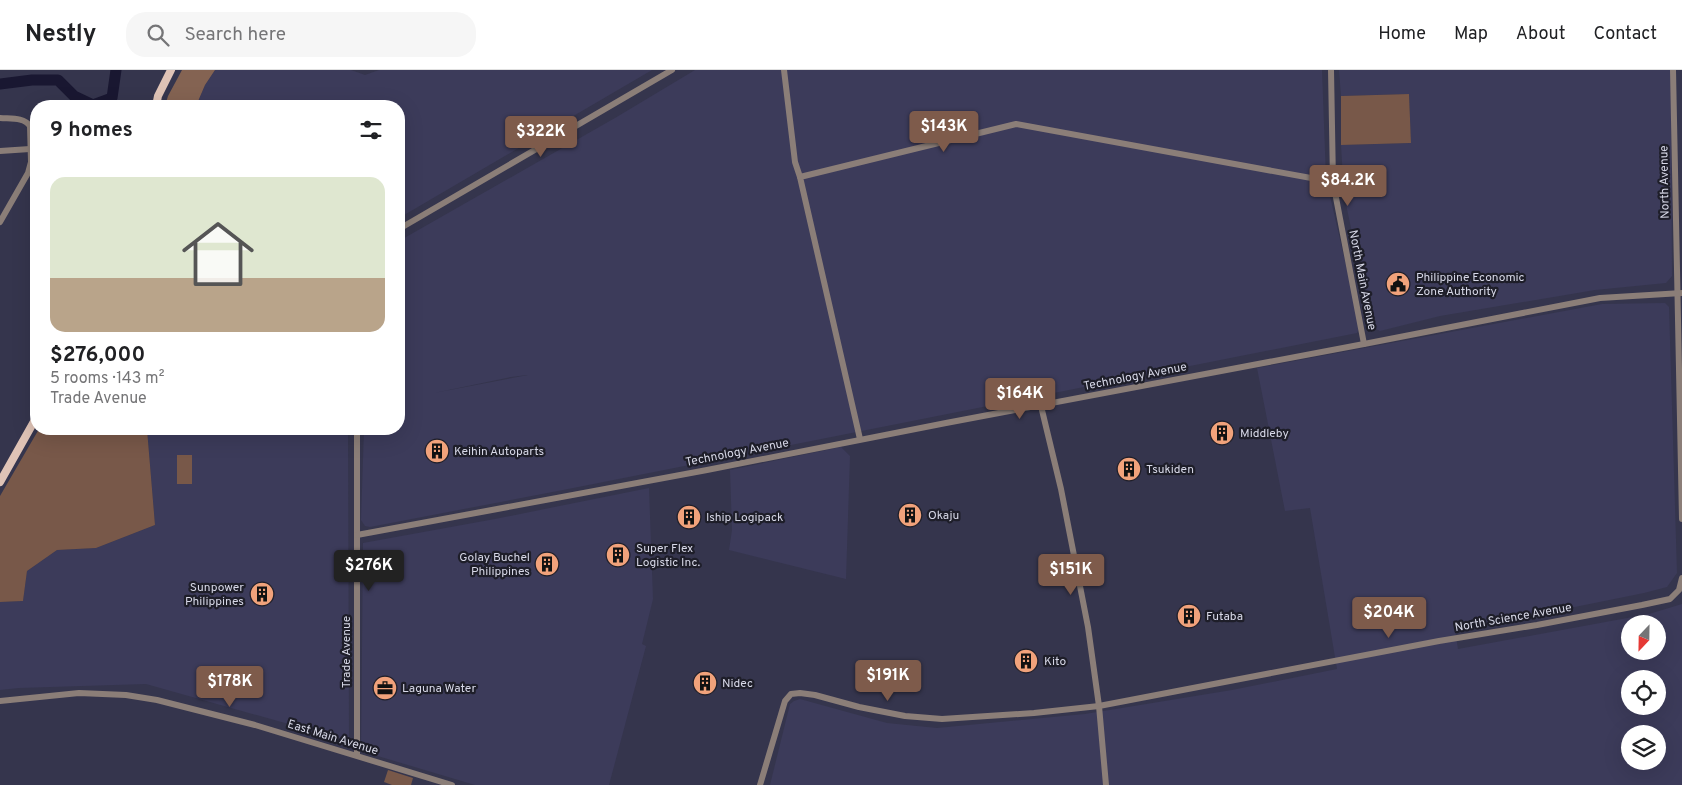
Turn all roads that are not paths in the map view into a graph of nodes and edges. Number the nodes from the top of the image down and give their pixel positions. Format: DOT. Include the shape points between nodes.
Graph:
graph roads {
  1 [pos="171,70"];
  2 [pos="672,70"];
  3 [pos="784,70"];
  4 [pos="1331,70"];
  5 [pos="1673,70"];
  6 [pos="157,100"];
  7 [pos="0,118"];
  8 [pos="30,149"];
  9 [pos="0,150"];
  10 [pos="30,166"];
  11 [pos="800,177"];
  12 [pos="1333,182"];
  13 [pos="3,209"];
  14 [pos="0,222"];
  15 [pos="405,226"];
  16 [pos="1680,293"];
  17 [pos="1364,344"];
  18 [pos="1041,406"];
  19 [pos="30,429"];
  20 [pos="357,435"];
  21 [pos="860,439"];
  22 [pos="0,482"];
  23 [pos="1682,519"];
  24 [pos="357,535"];
  25 [pos="1682,578"];
  26 [pos="0,701"];
  27 [pos="1099,706"];
  28 [pos="357,755"];
  29 [pos="452,785"];
  30 [pos="760,785"];
  31 [pos="1106,785"];
  1 -- 6 [label="main road"];
  2 -- 15 [label="street"];
  3 -- 11 [label="street" via="795,162"];
  4 -- 12 [label="street, North Main Avenue"];
  5 -- 16 [label="street, North Avenue"];
  7 -- 8 [label="street" via="28,122"];
  8 -- 9 [label="street"];
  10 -- 13 [label="street"];
  11 -- 12 [label="street" via="1016,124"];
  11 -- 21 [label="street"];
  12 -- 17 [label="street, North Main Avenue"];
  13 -- 14 [label="street"];
  16 -- 17 [label="street, Technology Avenue" via="1600,298"];
  16 -- 23 [label="street"];
  17 -- 18 [label="street, Technology Avenue"];
  18 -- 21 [label="street, Technology Avenue"];
  18 -- 27 [label="street" via="1088,627"];
  19 -- 22 [label="main road"];
  20 -- 24 [label="street, Trade Avenue"];
  21 -- 24 [label="street, Technology Avenue"];
  24 -- 28 [label="street, Trade Avenue"];
  25 -- 27 [label="street, North Science Avenue" via="1679,590 1670,599"];
  26 -- 28 [label="street, East Main Avenue" via="71,693 126,695 237,721"];
  27 -- 30 [label="street, North Science Avenue" via="942,719 905,716 815,695 791,694 785,701"];
  27 -- 31 [label="street"];
  28 -- 29 [label="street, East Main Avenue"];
}
